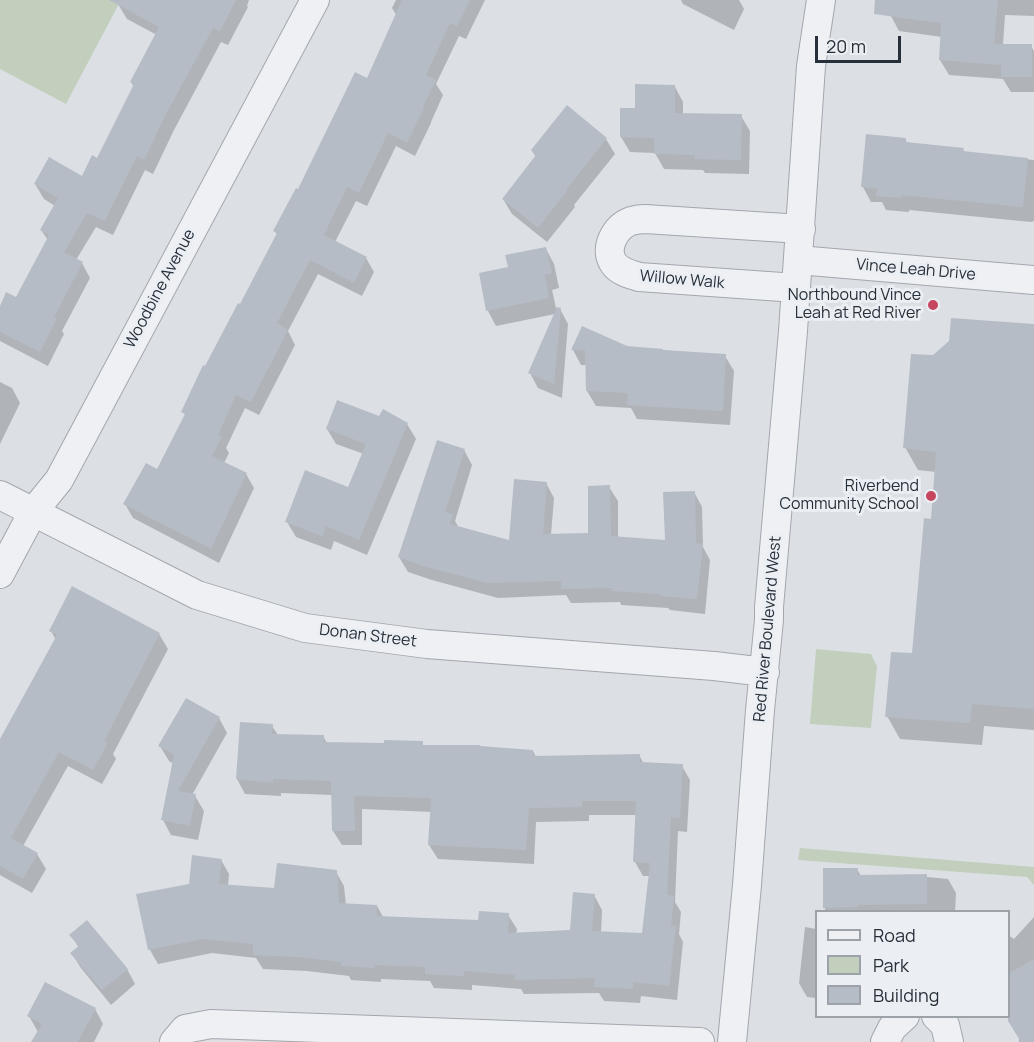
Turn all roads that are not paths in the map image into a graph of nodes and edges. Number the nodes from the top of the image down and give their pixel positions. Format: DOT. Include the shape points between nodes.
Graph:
graph roads {
  1 [pos="315,0"];
  2 [pos="821,0"];
  3 [pos="801,229"];
  4 [pos="798,260"];
  5 [pos="1034,280"];
  6 [pos="796,288"];
  7 [pos="0,495"];
  8 [pos="33,512"];
  9 [pos="0,574"];
  10 [pos="765,672"];
  11 [pos="903,1018"];
  12 [pos="937,1018"];
  13 [pos="174,1042"];
  14 [pos="700,1042"];
  15 [pos="732,1042"];
  16 [pos="885,1042"];
  17 [pos="949,1042"];
  1 -- 8 [label="street, Woodbine Avenue" via="58,480"];
  2 -- 3 [label="street, Red River Boulevard West" via="812,66"];
  3 -- 4 [label="street, Red River Boulevard West"];
  3 -- 6 [label="street, Willow Walk" via="645,219 629,222 614,234 609,249 613,263 623,273 639,277"];
  4 -- 5 [label="street, Vince Leah Drive"];
  4 -- 6 [label="street, Red River Boulevard West"];
  6 -- 10 [label="street, Red River Boulevard West"];
  7 -- 8 [label="street, Donan Street"];
  8 -- 9 [label="street, Woodbine Avenue"];
  8 -- 10 [label="street, Donan Street" via="197,595 305,628 427,644"];
  10 -- 15 [label="street, Red River Boulevard West"];
  11 -- 16 [label="street"];
  12 -- 17 [label="street" via="945,1025"];
  13 -- 14 [label="street" via="185,1029 211,1024"];
}
